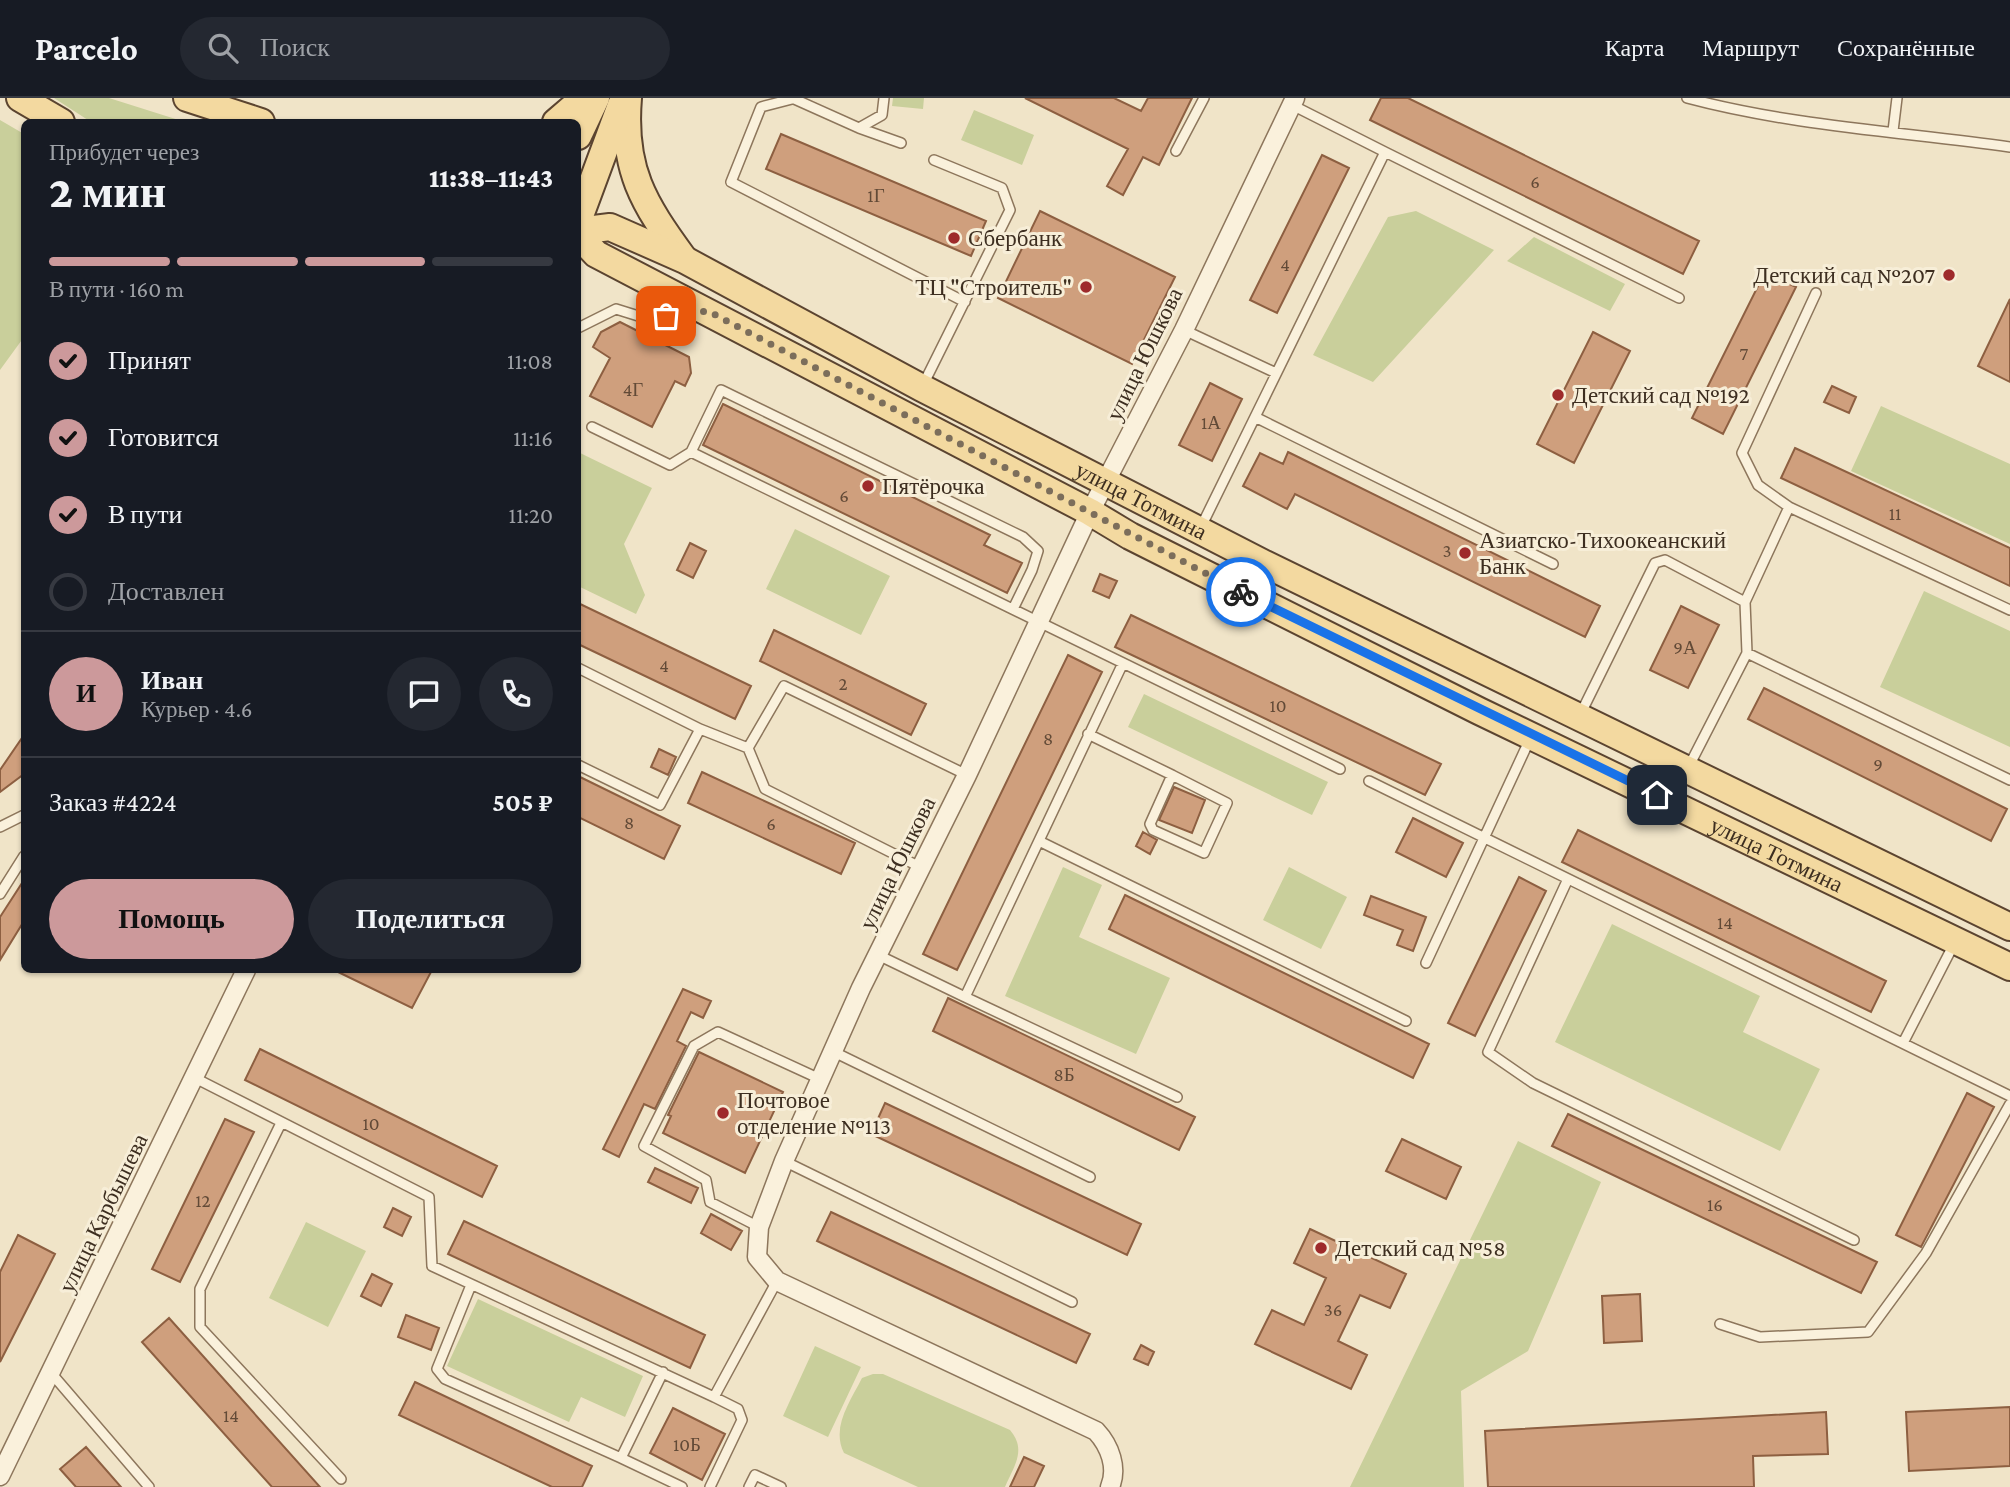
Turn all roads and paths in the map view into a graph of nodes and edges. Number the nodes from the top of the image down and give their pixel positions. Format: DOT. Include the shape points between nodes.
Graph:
graph roads {
  1 [pos="20,98"];
  2 [pos="187,98"];
  3 [pos="583,98"];
  4 [pos="596,98"];
  5 [pos="626,98"];
  6 [pos="884,98"];
  7 [pos="1204,98"];
  8 [pos="1687,98"];
  9 [pos="1897,98"];
  10 [pos="792,99"];
  11 [pos="1293,102"];
  12 [pos="56,119"];
  13 [pos="252,119"];
  14 [pos="559,119"];
  15 [pos="859,128"];
  16 [pos="581,130"];
  17 [pos="1893,131"];
  18 [pos="901,143"];
  19 [pos="2010,147"];
  20 [pos="1176,151"];
  21 [pos="1385,152"];
  22 [pos="934,160"];
  23 [pos="581,213"];
  24 [pos="581,232"];
  25 [pos="581,236"];
  26 [pos="685,260"];
  27 [pos="1816,293"];
  28 [pos="1679,298"];
  29 [pos="965,302"];
  30 [pos="708,311"];
  31 [pos="581,326"];
  32 [pos="1184,330"];
  33 [pos="1276,373"];
  34 [pos="922,388"];
  35 [pos="1255,417"];
  36 [pos="592,426"];
  37 [pos="691,452"];
  38 [pos="1106,483"];
  39 [pos="1789,507"];
  40 [pos="1090,512"];
  41 [pos="1199,530"];
  42 [pos="1553,564"];
  43 [pos="1745,602"];
  44 [pos="1013,609"];
  45 [pos="2010,610"];
  46 [pos="1039,622"];
  47 [pos="1747,653"];
  48 [pos="1123,663"];
  49 [pos="581,670"];
  50 [pos="1579,717"];
  51 [pos="700,729"];
  52 [pos="1088,734"];
  53 [pos="1532,734"];
  54 [pos="748,748"];
  55 [pos="581,766"];
  56 [pos="1340,769"];
  57 [pos="1687,770"];
  58 [pos="967,775"];
  59 [pos="1172,775"];
  60 [pos="1369,780"];
  61 [pos="2010,780"];
  62 [pos="21,816"];
  63 [pos="0,827"];
  64 [pos="1483,836"];
  65 [pos="1040,841"];
  66 [pos="21,861"];
  67 [pos="922,868"];
  68 [pos="1567,881"];
  69 [pos="0,894"];
  70 [pos="2010,927"];
  71 [pos="1956,941"];
  72 [pos="878,956"];
  73 [pos="1426,964"];
  74 [pos="2010,967"];
  75 [pos="245,973"];
  76 [pos="965,996"];
  77 [pos="1406,1021"];
  78 [pos="1903,1043"];
  79 [pos="832,1051"];
  80 [pos="195,1078"];
  81 [pos="820,1079"];
  82 [pos="2010,1096"];
  83 [pos="1177,1097"];
  84 [pos="2010,1104"];
  85 [pos="281,1123"];
  86 [pos="784,1161"];
  87 [pos="1090,1177"];
  88 [pos="759,1227"];
  89 [pos="1854,1240"];
  90 [pos="777,1281"];
  91 [pos="471,1285"];
  92 [pos="1072,1303"];
  93 [pos="1720,1324"];
  94 [pos="663,1372"];
  95 [pos="52,1374"];
  96 [pos="714,1396"];
  97 [pos="621,1458"];
  98 [pos="0,1476"];
  99 [pos="341,1479"];
  100 [pos="149,1487"];
  101 [pos="682,1487"];
  102 [pos="710,1487"];
  103 [pos="749,1487"];
  104 [pos="781,1487"];
  105 [pos="1110,1487"];
  1 -- 12 [label="main road"];
  2 -- 13 [label="main road"];
  3 -- 14 [label="main road"];
  4 -- 16 [label="main road"];
  5 -- 23 [label="main road"];
  5 -- 26 [label="main road" via="631,169 656,220"];
  6 -- 15 [label="lane" via="882,115"];
  7 -- 20 [label="lane"];
  8 -- 17 [label="lane" via="1862,130"];
  9 -- 17 [label="lane"];
  10 -- 15 [label="lane"];
  10 -- 29 [label="lane" via="761,107 731,182"];
  11 -- 21 [label="lane"];
  11 -- 32 [label="street, улица Юшкова"];
  15 -- 18 [label="lane"];
  17 -- 19 [label="lane"];
  21 -- 28 [label="lane"];
  21 -- 33 [label="lane"];
  22 -- 29 [label="lane" via="1002,188 1010,210"];
  24 -- 26 [label="main road, улица Тотмина" via="610,227"];
  25 -- 30 [label="main road, улица Тотмина" via="596,254"];
  26 -- 34 [label="main road, улица Тотмина"];
  27 -- 39 [label="lane" via="1742,453 1758,485"];
  29 -- 34 [label="lane"];
  30 -- 31 [label="lane" via="648,318 616,309"];
  30 -- 40 [label="main road, улица Тотмина"];
  32 -- 33 [label="lane"];
  32 -- 38 [label="street, улица Юшкова"];
  33 -- 35 [label="lane"];
  34 -- 38 [label="main road, улица Тотмина"];
  35 -- 41 [label="lane"];
  35 -- 42 [label="lane"];
  36 -- 37 [label="lane" via="670,465"];
  37 -- 44 [label="lane"];
  37 -- 44 [label="lane" via="721,390 1023,537 1038,551"];
  38 -- 40 [label="street, улица Юшкова"];
  38 -- 41 [label="main road, улица Тотмина"];
  39 -- 43 [label="lane"];
  39 -- 45 [label="lane"];
  40 -- 46 [label="street, улица Юшкова"];
  40 -- 53 [label="main road, улица Тотмина"];
  41 -- 50 [label="main road, улица Тотмина"];
  43 -- 47 [label="lane"];
  43 -- 50 [label="lane" via="1665,560 1655,563"];
  44 -- 46 [label="lane"];
  46 -- 48 [label="lane"];
  46 -- 58 [label="street, улица Юшкова"];
  47 -- 57 [label="lane"];
  47 -- 61 [label="lane"];
  48 -- 52 [label="lane"];
  48 -- 56 [label="lane"];
  49 -- 51 [label="lane"];
  50 -- 57 [label="main road, улица Тотмина"];
  51 -- 54 [label="lane"];
  51 -- 55 [label="lane" via="660,805"];
  52 -- 59 [label="lane"];
  52 -- 65 [label="lane"];
  53 -- 64 [label="lane"];
  53 -- 71 [label="main road, улица Тотмина"];
  54 -- 58 [label="lane" via="784,686"];
  54 -- 67 [label="lane" via="765,789"];
  57 -- 70 [label="main road, улица Тотмина"];
  58 -- 67 [label="street, улица Юшкова"];
  59 -- 59 [label="lane" via="1150,824 1153,830 1204,853 1227,803"];
  60 -- 64 [label="lane"];
  62 -- 63 [label="lane"];
  64 -- 68 [label="lane"];
  64 -- 73 [label="lane"];
  65 -- 76 [label="lane"];
  65 -- 77 [label="lane"];
  66 -- 69 [label="lane"];
  67 -- 72 [label="street, улица Юшкова"];
  68 -- 78 [label="lane"];
  68 -- 89 [label="lane" via="1488,1052 1532,1083"];
  71 -- 74 [label="main road, улица Тотмина"];
  71 -- 78 [label="lane"];
  72 -- 76 [label="lane"];
  72 -- 79 [label="street, улица Юшкова"];
  75 -- 80 [label="street, улица Карбышева"];
  76 -- 83 [label="lane"];
  78 -- 82 [label="lane"];
  79 -- 81 [label="street, улица Юшкова"];
  79 -- 87 [label="lane"];
  80 -- 85 [label="lane"];
  80 -- 95 [label="street, улица Карбышева"];
  81 -- 86 [label="street, улица Юшкова"];
  81 -- 88 [label="lane" via="718,1032 694,1046 644,1146 706,1180 710,1202"];
  84 -- 93 [label="lane" via="1926,1253 1868,1332 1760,1337"];
  85 -- 91 [label="lane" via="429,1196 432,1266"];
  85 -- 99 [label="lane" via="200,1289 200,1327"];
  86 -- 88 [label="street, улица Юшкова"];
  86 -- 92 [label="lane"];
  88 -- 90 [label="street, улица Юшкова" via="757,1257"];
  90 -- 96 [label="lane"];
  90 -- 105 [label="street, улица Юшкова" via="1096,1431 1111,1454 1114,1476"];
  91 -- 94 [label="lane"];
  91 -- 97 [label="lane" via="437,1369 445,1379"];
  94 -- 96 [label="lane"];
  94 -- 97 [label="lane"];
  95 -- 98 [label="street, улица Карбышева"];
  95 -- 100 [label="lane"];
  96 -- 102 [label="lane" via="738,1409 742,1420"];
  97 -- 101 [label="lane"];
  103 -- 104 [label="lane" via="755,1475"];
}
